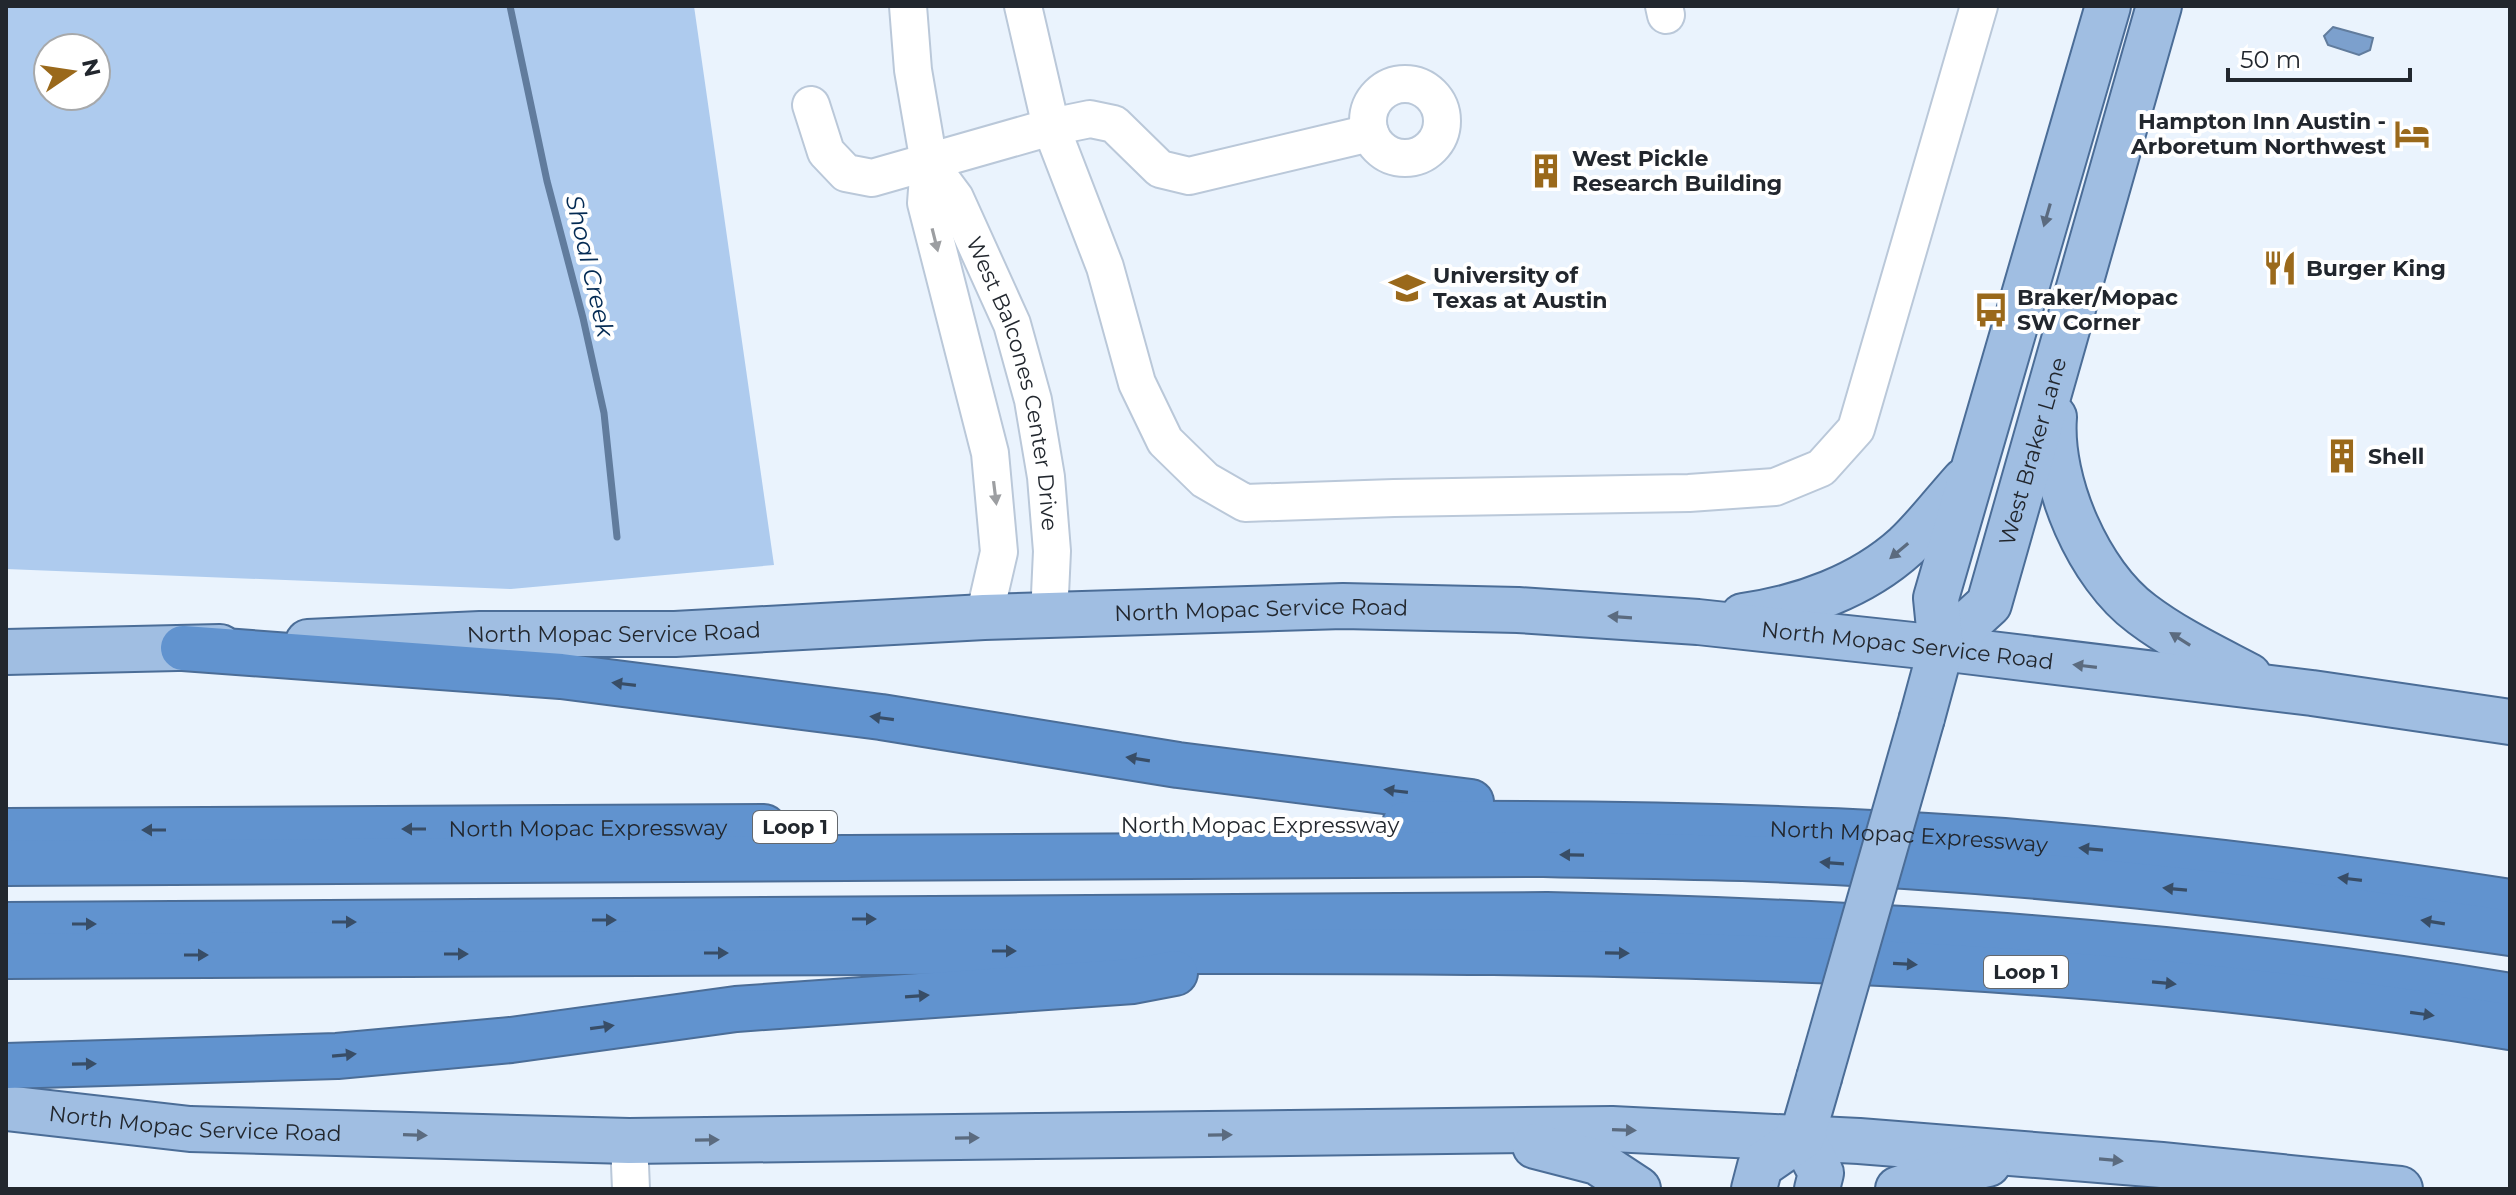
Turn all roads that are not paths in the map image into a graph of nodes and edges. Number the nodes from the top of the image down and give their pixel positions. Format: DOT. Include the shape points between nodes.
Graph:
graph roads {
  1 [pos="908,6"];
  2 [pos="1023,6"];
  3 [pos="1979,6"];
  4 [pos="2108,6"];
  5 [pos="2116,6"];
  6 [pos="2159,6"];
  7 [pos="811,105"];
  8 [pos="1051,127"];
  9 [pos="1370,133"];
  10 [pos="929,163"];
  11 [pos="2102,208"];
  12 [pos="1012,324"];
  13 [pos="959,333"];
  14 [pos="2058,367"];
  15 [pos="1971,473"];
  16 [pos="1049,616"];
  17 [pos="984,617"];
  18 [pos="1698,622"];
  19 [pos="183,648"];
  20 [pos="1941,648"];
  21 [pos="6,652"];
  22 [pos="2273,689"];
  23 [pos="2510,722"];
  24 [pos="1584,823"];
  25 [pos="6,831"];
  26 [pos="6,863"];
  27 [pos="2510,902"];
  28 [pos="6,925"];
  29 [pos="2510,933"];
  30 [pos="1304,950"];
  31 [pos="6,956"];
  32 [pos="2510,996"];
  33 [pos="2510,1027"];
  34 [pos="6,1066"];
  35 [pos="6,1108"];
  36 [pos="1808,1119"];
  37 [pos="1462,1132"];
  38 [pos="629,1141"];
  39 [pos="2033,1154"];
  40 [pos="2162,1165"];
  41 [pos="2292,1184"];
  42 [pos="631,1189"];
  43 [pos="1638,1189"];
  44 [pos="1754,1189"];
  45 [pos="1817,1189"];
  46 [pos="1898,1189"];
  47 [pos="2198,1189"];
  48 [pos="2400,1189"];
  1 -- 10 [label="street, West Balcones Center Drive"];
  2 -- 8 [label="street"];
  3 -- 8 [label="street" via="1856,429 1821,468 1775,487 1245,503 1205,480 1165,441 1137,383 1105,267"];
  4 -- 15 [label="main road, one-way"];
  5 -- 11 [label="main road" via="2115,64 2083,167 2085,186"];
  6 -- 11 [label="main road, West Braker Lane"];
  7 -- 10 [label="street" via="826,152 846,173 872,178"];
  8 -- 9 [label="street" via="1090,119 1114,124 1160,169 1189,176"];
  8 -- 10 [label="street"];
  10 -- 12 [label="street, West Balcones Center Drive" via="955,198"];
  10 -- 13 [label="street, West Balcones Center Drive, one-way" via="926,203"];
  11 -- 14 [label="main road, West Braker Lane"];
  12 -- 13 [label="street" via="996,317"];
  12 -- 16 [label="street, West Balcones Center Drive" via="1033,400 1046,477 1052,551"];
  13 -- 17 [label="street, West Balcones Center Drive, one-way" via="990,453 997,513 999,552"];
  14 -- 20 [label="main road, West Braker Lane" via="1989,604"];
  22 -- 14 [label="main road, one-way" via="2184,642 2139,612 2109,580 2078,532 2060,486 2053,437"];
  15 -- 18 [label="main road, one-way" via="1907,545 1874,572 1773,612"];
  15 -- 20 [label="main road" via="1936,598"];
  16 -- 17 [label="main road, North Mopac Service Road"];
  18 -- 16 [label="main road, North Mopac Service Road, one-way" via="1343,606"];
  17 -- 19 [label="main road, North Mopac Service Road" via="675,634 480,634"];
  18 -- 20 [label="main road, North Mopac Service Road"];
  19 -- 21 [label="main road, North Mopac Service Road"];
  24 -- 19 [label="highway, one-way" via="1452,798 1178,765 881,717 561,676"];
  22 -- 20 [label="main road, North Mopac Service Road, one-way"];
  20 -- 36 [label="main road, bridge"];
  22 -- 23 [label="main road, North Mopac Service Road"];
  24 -- 25 [label="highway, North Mopac Expressway / Loop 1, one-way"];
  27 -- 24 [label="highway, North Mopac Expressway / Loop 1, one-way" via="2201,860 2003,841"];
  29 -- 26 [label="highway, one-way" via="2188,890 1770,859 1514,854"];
  28 -- 32 [label="highway, one-way" via="1502,915 1737,919 1984,932 2197,952"];
  31 -- 30 [label="highway, Loop 1, one-way"];
  30 -- 33 [label="highway, Loop 1, one-way" via="1787,957 2000,969 2252,992"];
  34 -- 30 [label="highway, one-way" via="353,1055 736,1009 1133,981"];
  35 -- 38 [label="main road, North Mopac Service Road, one-way" via="190,1129"];
  37 -- 36 [label="main road, North Mopac Service Road, one-way"];
  36 -- 39 [label="main road, North Mopac Service Road"];
  36 -- 44 [label="main road" via="1760,1166"];
  36 -- 45 [label="main road" via="1821,1173"];
  38 -- 37 [label="main road, North Mopac Service Road, one-way"];
  37 -- 43 [label="main road" via="1597,1162"];
  38 -- 42 [label="street"];
  39 -- 40 [label="main road, North Mopac Service Road, one-way"];
  39 -- 46 [label="main road"];
  40 -- 41 [label="main road, North Mopac Service Road"];
  40 -- 47 [label="street"];
  41 -- 48 [label="main road, North Mopac Service Road"];
}
